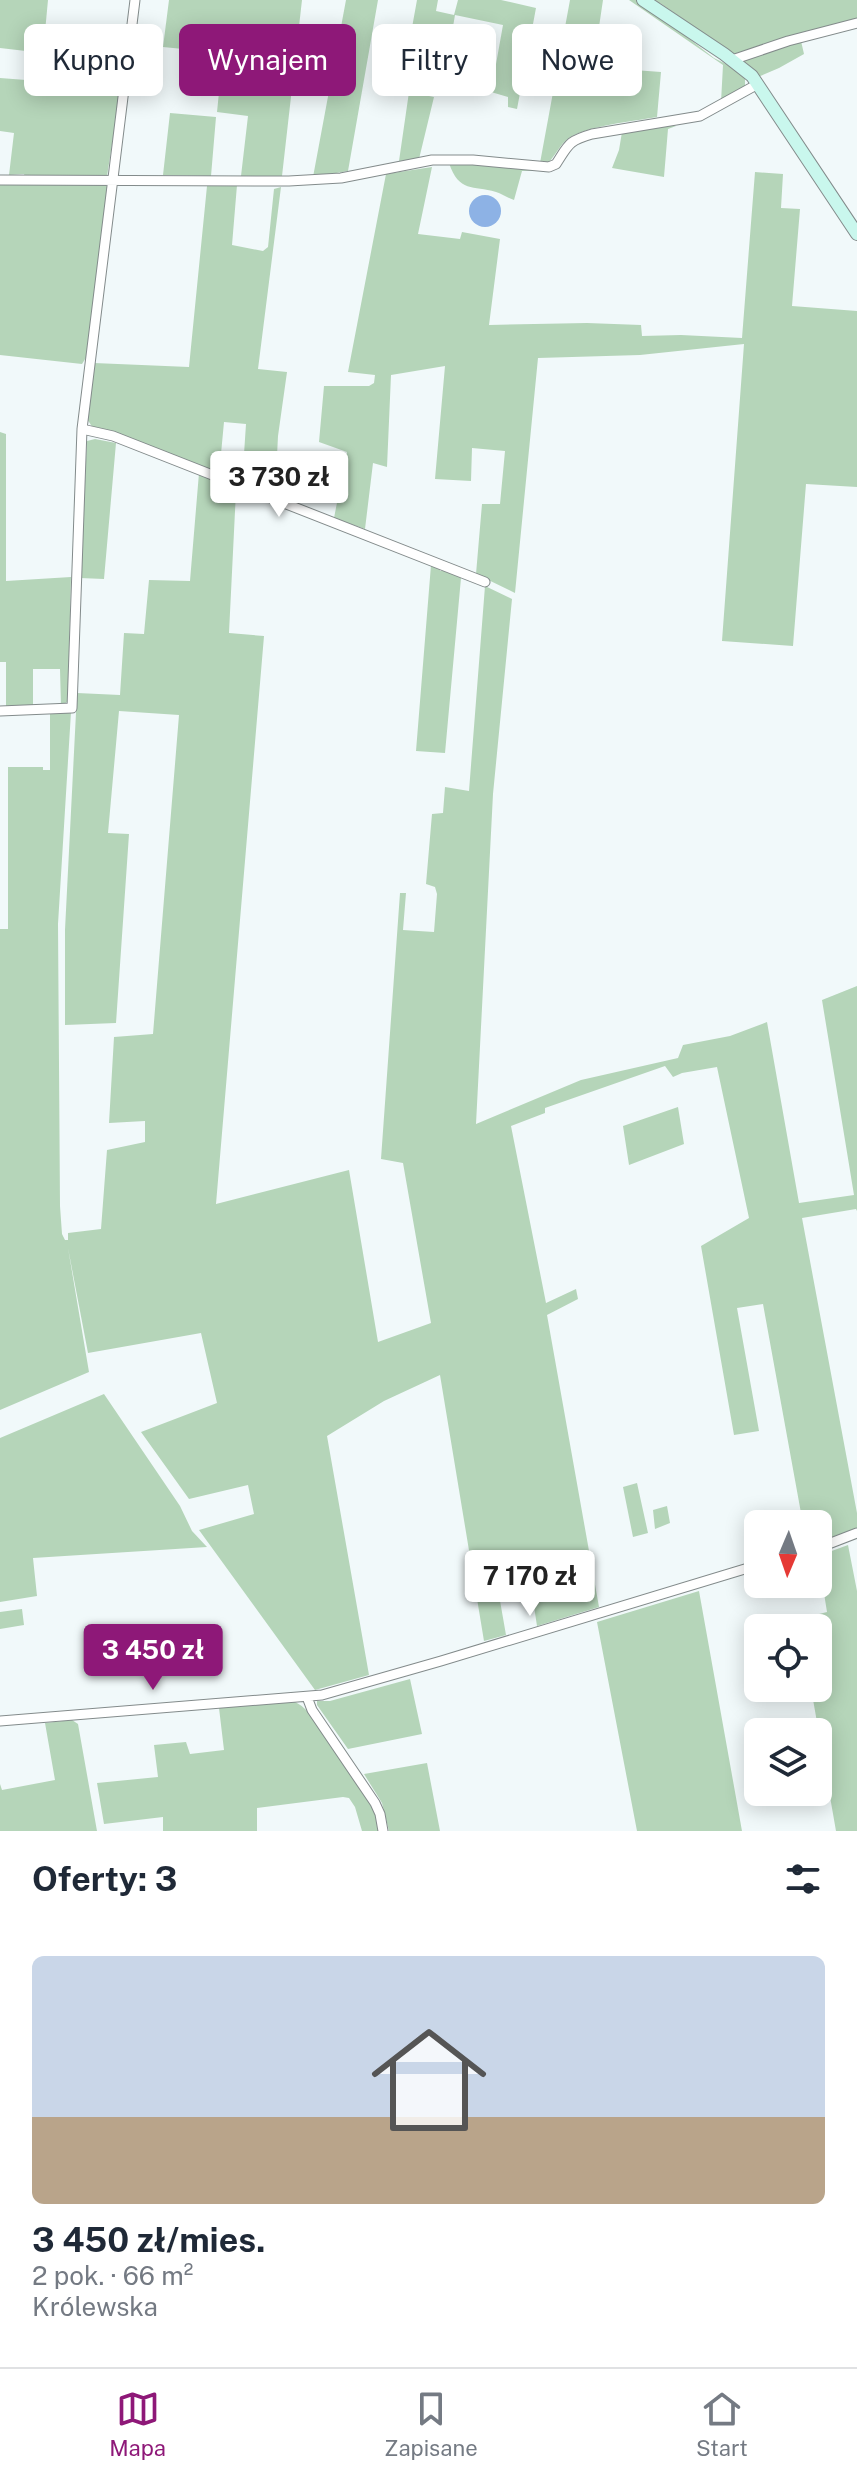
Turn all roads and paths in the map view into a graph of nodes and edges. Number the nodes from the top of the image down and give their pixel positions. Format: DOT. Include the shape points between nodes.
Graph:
graph roads {
  1 [pos="135,0"];
  2 [pos="643,0"];
  3 [pos="857,23"];
  4 [pos="732,60"];
  5 [pos="758,84"];
  6 [pos="0,180"];
  7 [pos="113,180"];
  8 [pos="857,234"];
  9 [pos="82,429"];
  10 [pos="485,582"];
  11 [pos="0,711"];
  12 [pos="857,1533"];
  13 [pos="832,1543"];
  14 [pos="744,1569"];
  15 [pos="307,1697"];
  16 [pos="0,1721"];
  17 [pos="383,1831"];
  1 -- 7 [label="street"];
  2 -- 4 [label="street"];
  3 -- 4 [label="street"];
  4 -- 5 [label="street"];
  5 -- 7 [label="street" via="700,116 575,139 549,167 432,160 341,178"];
  5 -- 8 [label="street"];
  6 -- 7 [label="street"];
  7 -- 9 [label="street"];
  9 -- 10 [label="street" via="113,436"];
  9 -- 11 [label="street" via="72,708"];
  12 -- 13 [label="street"];
  14 -- 15 [label="street"];
  15 -- 16 [label="street"];
  15 -- 17 [label="street" via="375,1803"];
}
